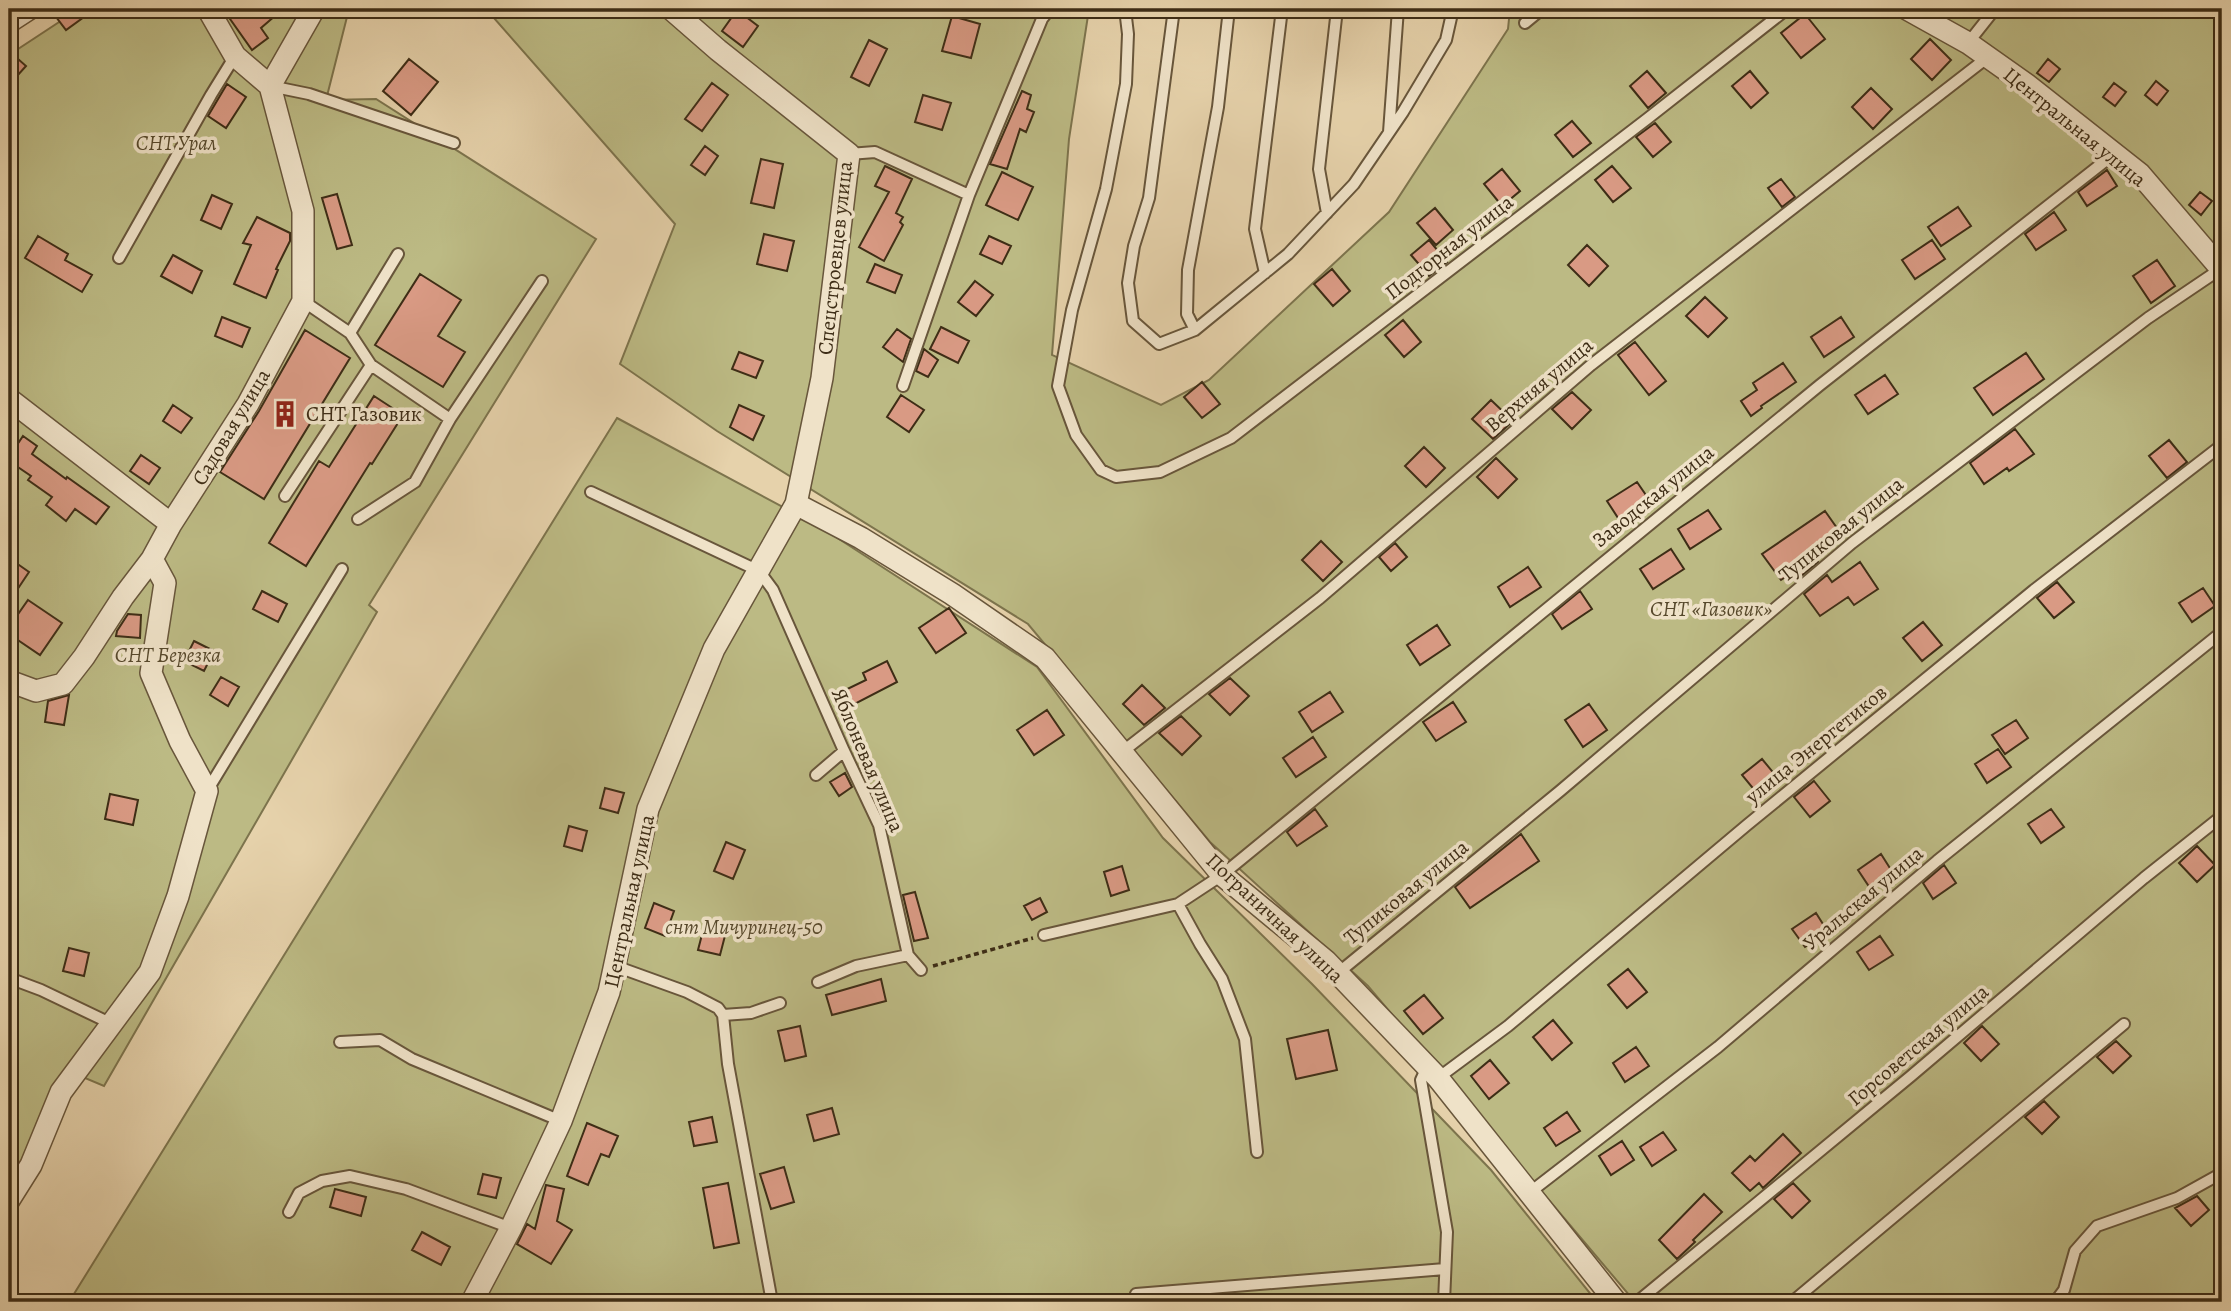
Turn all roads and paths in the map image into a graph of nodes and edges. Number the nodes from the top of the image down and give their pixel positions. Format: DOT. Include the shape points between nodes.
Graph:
graph roads {
  1 [pos="29,9"];
  2 [pos="208,9"];
  3 [pos="314,9"];
  4 [pos="671,9"];
  5 [pos="1050,9"];
  6 [pos="1125,9"];
  7 [pos="1174,9"];
  8 [pos="1229,9"];
  9 [pos="1282,9"];
  10 [pos="1338,9"];
  11 [pos="1398,9"];
  12 [pos="1453,9"];
  13 [pos="1542,9"];
  14 [pos="1787,9"];
  15 [pos="1907,9"];
  16 [pos="1995,9"];
  17 [pos="9,22"];
  18 [pos="1525,23"];
  19 [pos="1968,43"];
  20 [pos="236,56"];
  21 [pos="1988,57"];
  22 [pos="270,86"];
  23 [pos="1389,133"];
  24 [pos="454,144"];
  25 [pos="849,154"];
  26 [pos="2114,154"];
  27 [pos="969,195"];
  28 [pos="1327,213"];
  29 [pos="398,254"];
  30 [pos="119,258"];
  31 [pos="2222,269"];
  32 [pos="1265,273"];
  33 [pos="542,281"];
  34 [pos="303,301"];
  35 [pos="1195,330"];
  36 [pos="350,332"];
  37 [pos="371,365"];
  38 [pos="903,386"];
  39 [pos="9,399"];
  40 [pos="450,419"];
  41 [pos="2222,445"];
  42 [pos="592,492"];
  43 [pos="285,496"];
  44 [pos="796,504"];
  45 [pos="359,519"];
  46 [pos="171,524"];
  47 [pos="152,559"];
  48 [pos="342,569"];
  49 [pos="759,571"];
  50 [pos="2222,632"];
  51 [pos="9,681"];
  52 [pos="844,751"];
  53 [pos="1122,752"];
  54 [pos="816,775"];
  55 [pos="207,791"];
  56 [pos="2222,816"];
  57 [pos="1222,875"];
  58 [pos="1178,904"];
  59 [pos="1044,934"];
  60 [pos="908,955"];
  61 [pos="615,966"];
  62 [pos="921,970"];
  63 [pos="1338,973"];
  64 [pos="9,978"];
  65 [pos="818,982"];
  66 [pos="780,1003"];
  67 [pos="723,1015"];
  68 [pos="110,1024"];
  69 [pos="2124,1024"];
  70 [pos="340,1042"];
  71 [pos="1432,1072"];
  72 [pos="561,1121"];
  73 [pos="1257,1152"];
  74 [pos="2222,1173"];
  75 [pos="1529,1193"];
  76 [pos="9,1200"];
  77 [pos="289,1212"];
  78 [pos="511,1228"];
  79 [pos="1445,1269"];
  80 [pos="1136,1294"];
  81 [pos="472,1302"];
  82 [pos="772,1302"];
  83 [pos="1444,1302"];
  84 [pos="1616,1302"];
  85 [pos="1637,1302"];
  86 [pos="1792,1302"];
  87 [pos="2055,1302"];
  1 -- 17 [label="street"];
  2 -- 20 [label="street"];
  3 -- 22 [label="street"];
  4 -- 25 [label="street, Спецстроевцев улица"];
  5 -- 27 [label="lane"];
  6 -- 14 [label="lane, Подгорная улица" via="1126,84 1106,189 1072,310 1058,386 1076,435 1101,470 1116,477 1160,472 1231,438"];
  7 -- 35 [label="lane" via="1149,198 1128,283 1133,321 1159,344"];
  8 -- 35 [label="lane" via="1218,107 1188,270 1187,314"];
  9 -- 32 [label="lane" via="1255,229"];
  10 -- 28 [label="lane" via="1318,169"];
  11 -- 23 [label="lane"];
  12 -- 23 [label="lane" via="1446,40"];
  13 -- 18 [label="lane"];
  15 -- 19 [label="street, Центральная улица"];
  16 -- 19 [label="lane"];
  19 -- 21 [label="street, Центральная улица"];
  20 -- 22 [label="street"];
  20 -- 30 [label="lane"];
  21 -- 26 [label="street, Центральная улица"];
  21 -- 53 [label="lane, Верхняя улица" via="1591,365 1320,598"];
  22 -- 24 [label="lane" via="309,94"];
  22 -- 34 [label="street, Садовая улица" via="303,211"];
  23 -- 28 [label="lane" via="1354,184"];
  25 -- 27 [label="lane" via="875,152"];
  25 -- 44 [label="street, Спецстроевцев улица" via="822,378"];
  26 -- 31 [label="street, Центральная улица" via="2140,174"];
  26 -- 57 [label="lane, Заводская улица" via="1820,385"];
  27 -- 38 [label="lane"];
  28 -- 32 [label="lane"];
  29 -- 36 [label="lane"];
  31 -- 63 [label="lane, Тупиковая улица" via="2148,318 1852,543"];
  32 -- 35 [label="lane"];
  33 -- 40 [label="lane"];
  34 -- 36 [label="lane"];
  34 -- 46 [label="street, Садовая улица" via="248,404"];
  36 -- 37 [label="lane"];
  37 -- 40 [label="lane"];
  37 -- 43 [label="lane"];
  39 -- 46 [label="street"];
  40 -- 45 [label="lane" via="415,482"];
  41 -- 71 [label="lane, улица Энергетиков" via="2034,590 1508,1026"];
  42 -- 49 [label="lane"];
  44 -- 49 [label="street, Центральная улица"];
  44 -- 53 [label="street, Пограничная улица" via="929,580 1045,659"];
  46 -- 47 [label="street, Садовая улица"];
  47 -- 51 [label="street, Садовая улица" via="63,684 36,691"];
  47 -- 55 [label="street" via="165,583 151,673"];
  48 -- 55 [label="lane"];
  49 -- 52 [label="lane, Яблоневая улица" via="773,590"];
  49 -- 61 [label="street, Центральная улица" via="714,649 648,809"];
  50 -- 75 [label="lane, Уральская улица" via="1937,861 1718,1048"];
  52 -- 54 [label="lane"];
  52 -- 60 [label="lane, Яблоневая улица" via="879,824"];
  53 -- 57 [label="street, Пограничная улица"];
  55 -- 68 [label="street" via="178,896 150,972"];
  56 -- 85 [label="lane, Горсоветская улица"];
  57 -- 58 [label="lane, Заводская улица"];
  57 -- 63 [label="street, Пограничная улица"];
  58 -- 59 [label="lane"];
  58 -- 73 [label="lane" via="1222,979 1245,1040"];
  59 -- 62 [label="path"];
  60 -- 62 [label="lane, Яблоневая улица"];
  60 -- 65 [label="lane" via="856,966"];
  61 -- 67 [label="lane" via="687,992 718,1007"];
  61 -- 72 [label="street, Центральная улица"];
  63 -- 71 [label="street, Пограничная улица"];
  64 -- 68 [label="lane"];
  66 -- 67 [label="lane" via="751,1013"];
  67 -- 82 [label="lane" via="727,1064"];
  68 -- 76 [label="street" via="61,1091 31,1165"];
  69 -- 86 [label="lane"];
  70 -- 72 [label="lane" via="380,1040 412,1059"];
  71 -- 75 [label="street, Пограничная улица"];
  71 -- 79 [label="lane" via="1421,1080 1447,1232"];
  72 -- 78 [label="street, Центральная улица"];
  74 -- 87 [label="lane" via="2177,1198 2097,1226 2075,1251 2064,1290"];
  75 -- 84 [label="street, Пограничная улица"];
  77 -- 78 [label="lane" via="299,1192 322,1181 350,1176 406,1189"];
  78 -- 81 [label="street, Центральная улица"];
  79 -- 80 [label="lane"];
  79 -- 83 [label="lane"];
}
